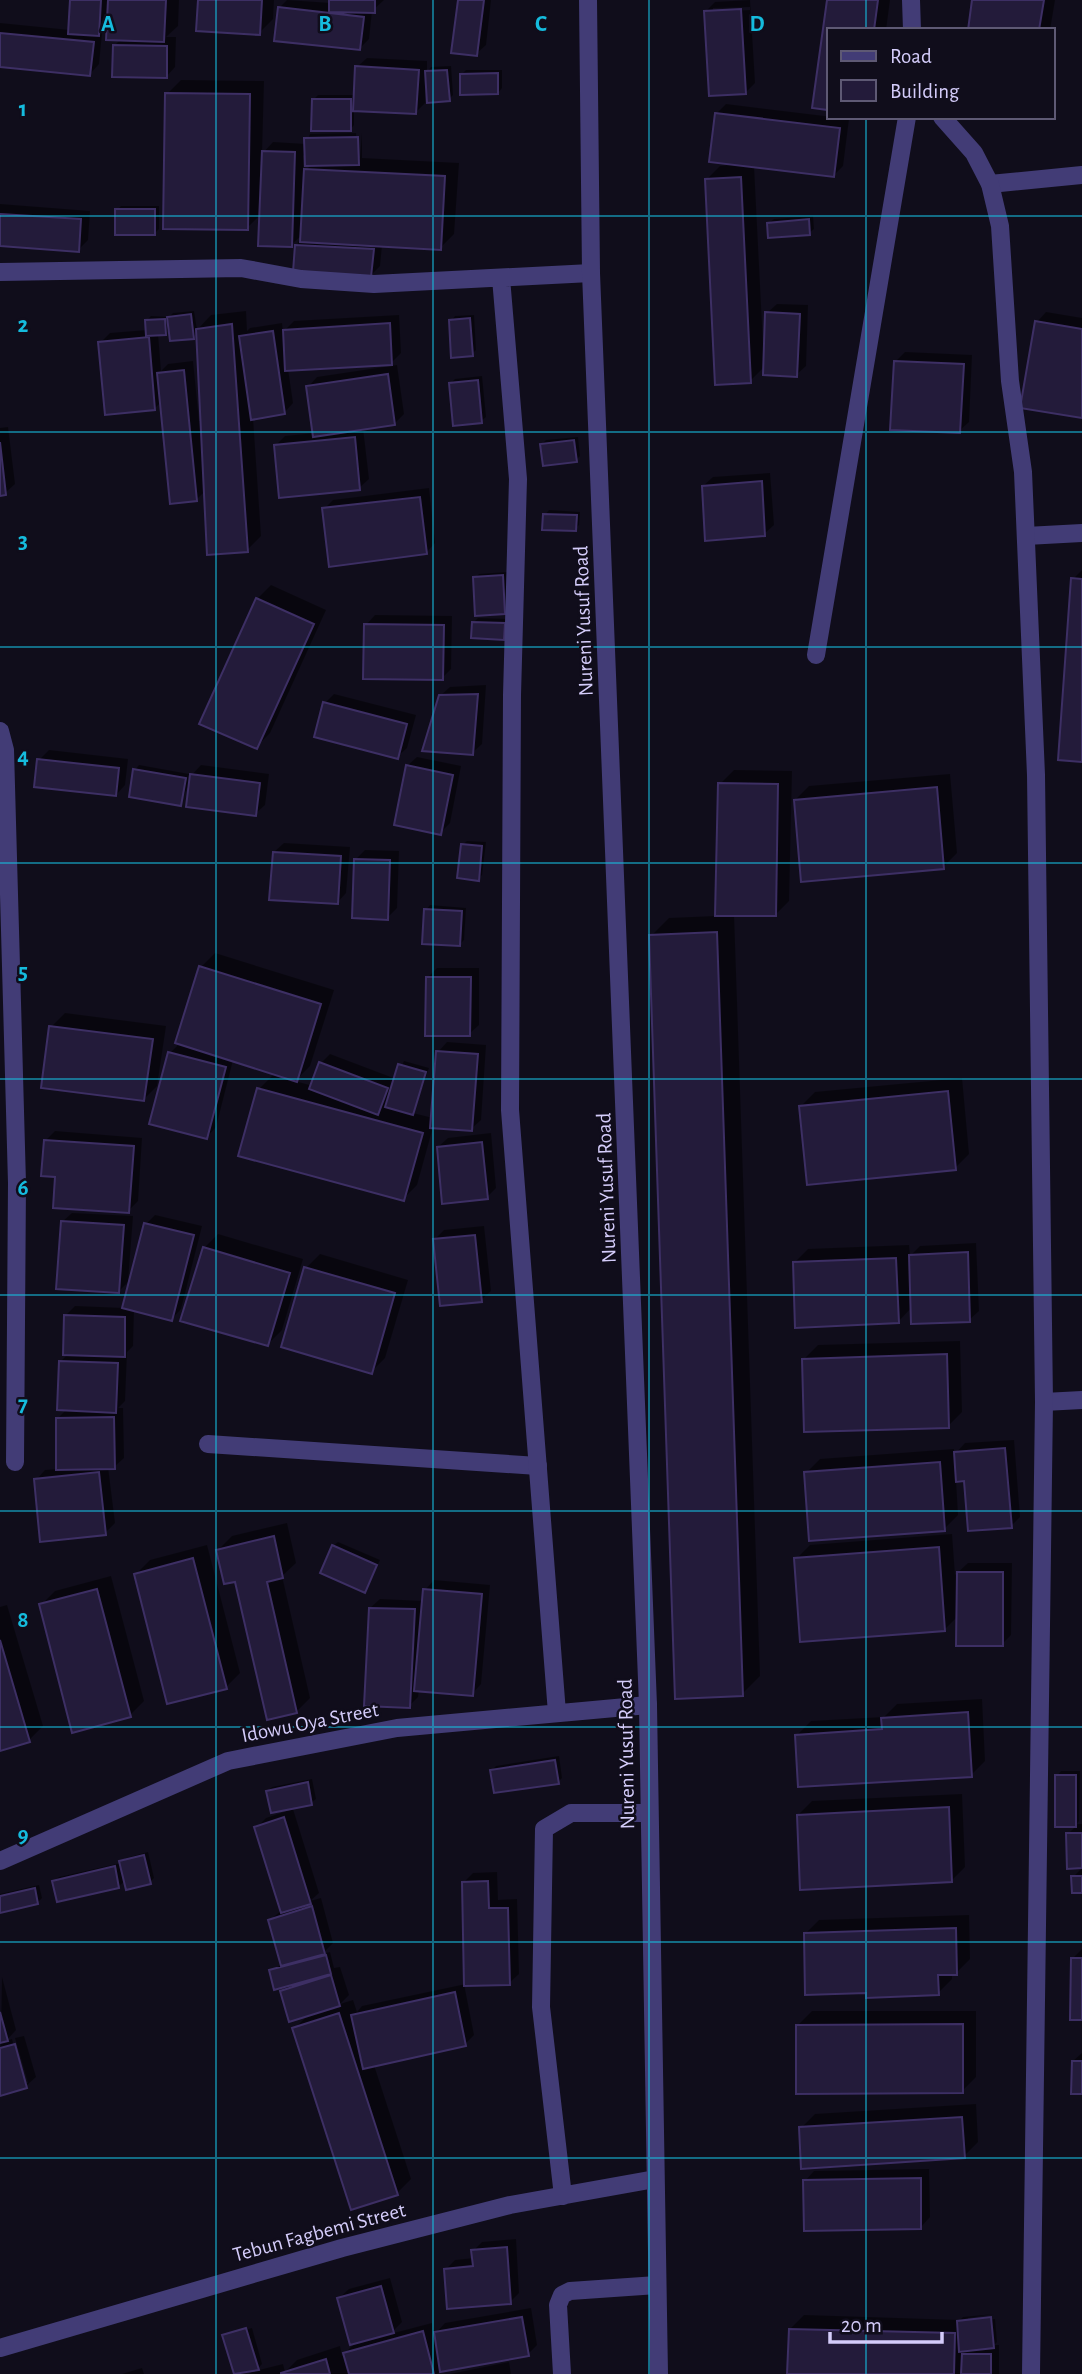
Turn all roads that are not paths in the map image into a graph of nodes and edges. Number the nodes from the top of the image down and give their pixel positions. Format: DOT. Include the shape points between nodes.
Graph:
graph roads {
  1 [pos="588,0"];
  2 [pos="911,0"];
  3 [pos="912,28"];
  4 [pos="907,119"];
  5 [pos="944,119"];
  6 [pos="1082,175"];
  7 [pos="990,184"];
  8 [pos="0,272"];
  9 [pos="591,273"];
  10 [pos="501,278"];
  11 [pos="1082,533"];
  12 [pos="1026,536"];
  13 [pos="816,655"];
  14 [pos="0,730"];
  15 [pos="1082,1400"];
  16 [pos="1044,1402"];
  17 [pos="208,1444"];
  18 [pos="15,1462"];
  19 [pos="538,1466"];
  20 [pos="648,1704"];
  21 [pos="557,1713"];
  22 [pos="649,1813"];
  23 [pos="0,1861"];
  24 [pos="655,2179"];
  25 [pos="563,2196"];
  26 [pos="657,2285"];
  27 [pos="0,2348"];
  28 [pos="562,2374"];
  29 [pos="659,2374"];
  30 [pos="1031,2374"];
  1 -- 9 [label="street, Nureni Yusuf Road"];
  2 -- 3 [label="street"];
  4 -- 13 [label="street"];
  5 -- 7 [label="street" via="974,153"];
  6 -- 7 [label="street"];
  7 -- 12 [label="street" via="1000,226"];
  8 -- 10 [label="street" via="241,268 301,279 374,284"];
  9 -- 10 [label="street"];
  9 -- 20 [label="street, Nureni Yusuf Road"];
  10 -- 19 [label="street" via="518,479 510,1110"];
  11 -- 12 [label="street"];
  12 -- 16 [label="street" via="1036,775"];
  14 -- 18 [label="street" via="5,750 17,1183"];
  15 -- 16 [label="street"];
  16 -- 30 [label="street"];
  17 -- 19 [label="street"];
  19 -- 21 [label="street"];
  20 -- 21 [label="street, Idowu Oya Street"];
  20 -- 22 [label="street, Nureni Yusuf Road"];
  21 -- 23 [label="street, Idowu Oya Street" via="397,1728 228,1761"];
  22 -- 24 [label="street, Nureni Yusuf Road"];
  22 -- 25 [label="street" via="572,1813 544,1829 541,2007"];
  24 -- 25 [label="street, Tebun Fagbemi Street"];
  24 -- 26 [label="street, Nureni Yusuf Road"];
  25 -- 27 [label="street, Tebun Fagbemi Street" via="342,2248"];
  26 -- 28 [label="street" via="562,2295 558,2305"];
  26 -- 29 [label="street, Nureni Yusuf Road"];
}
